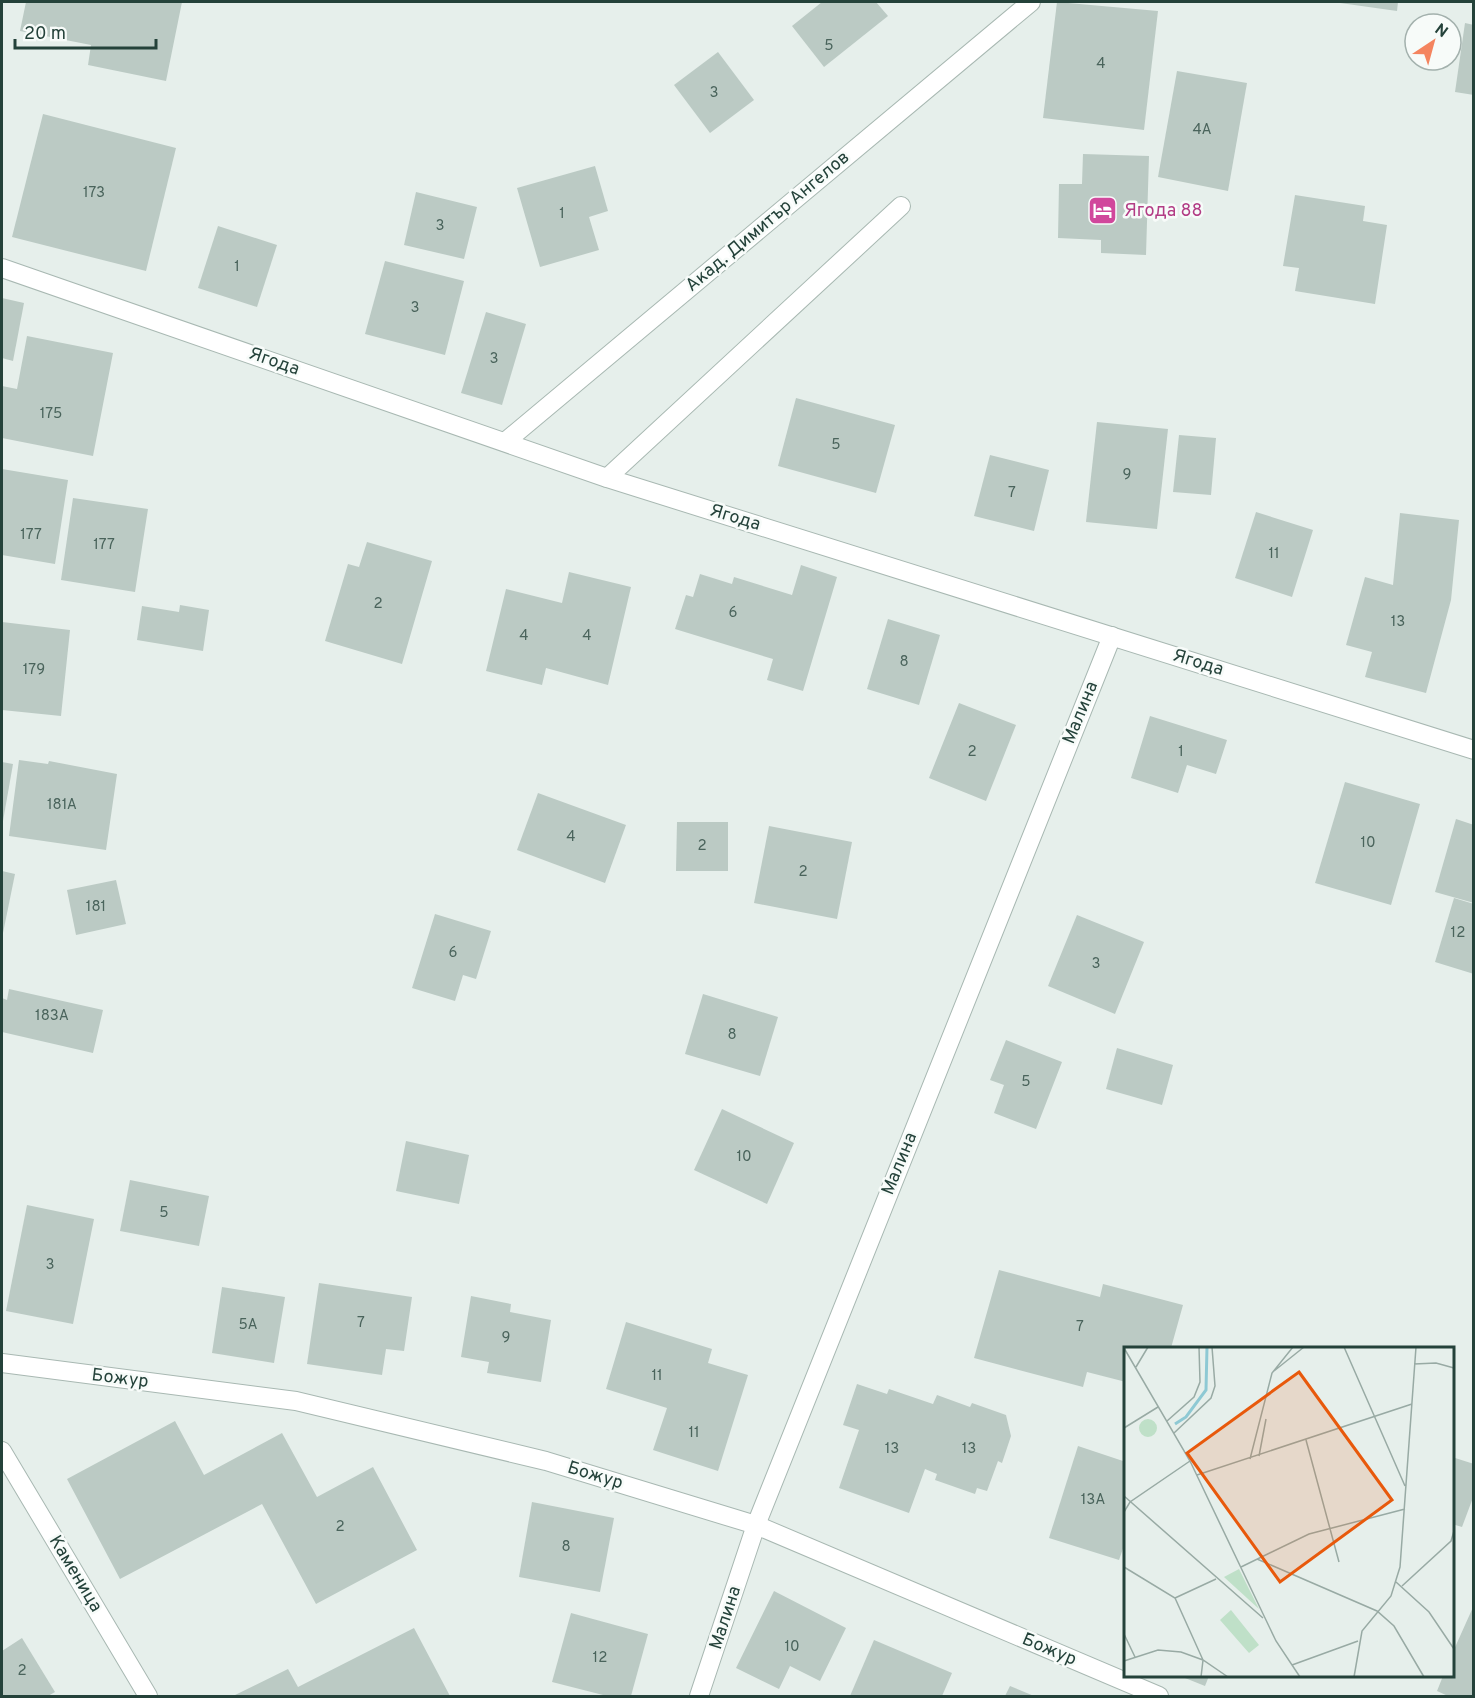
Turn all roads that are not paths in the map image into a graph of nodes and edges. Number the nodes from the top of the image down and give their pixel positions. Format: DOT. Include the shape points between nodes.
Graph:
graph roads {
  1 [pos="1030,2"];
  2 [pos="901,206"];
  3 [pos="2,268"];
  4 [pos="505,442"];
  5 [pos="607,478"];
  6 [pos="1112,636"];
  7 [pos="1473,750"];
  8 [pos="2,1364"];
  9 [pos="2,1451"];
  10 [pos="756,1525"];
  11 [pos="148,1696"];
  12 [pos="699,1696"];
  13 [pos="1159,1696"];
  1 -- 4 [label="street, Акад. Димитър Ангелов"];
  2 -- 5 [label="street"];
  3 -- 4 [label="street, Ягода"];
  4 -- 5 [label="street, Ягода"];
  5 -- 6 [label="street, Ягода"];
  6 -- 7 [label="street, Ягода"];
  6 -- 10 [label="street, Малина"];
  8 -- 10 [label="street, Божур" via="296,1401 546,1461"];
  9 -- 11 [label="street, Каменица"];
  10 -- 12 [label="street, Малина"];
  10 -- 13 [label="street, Божур"];
}
